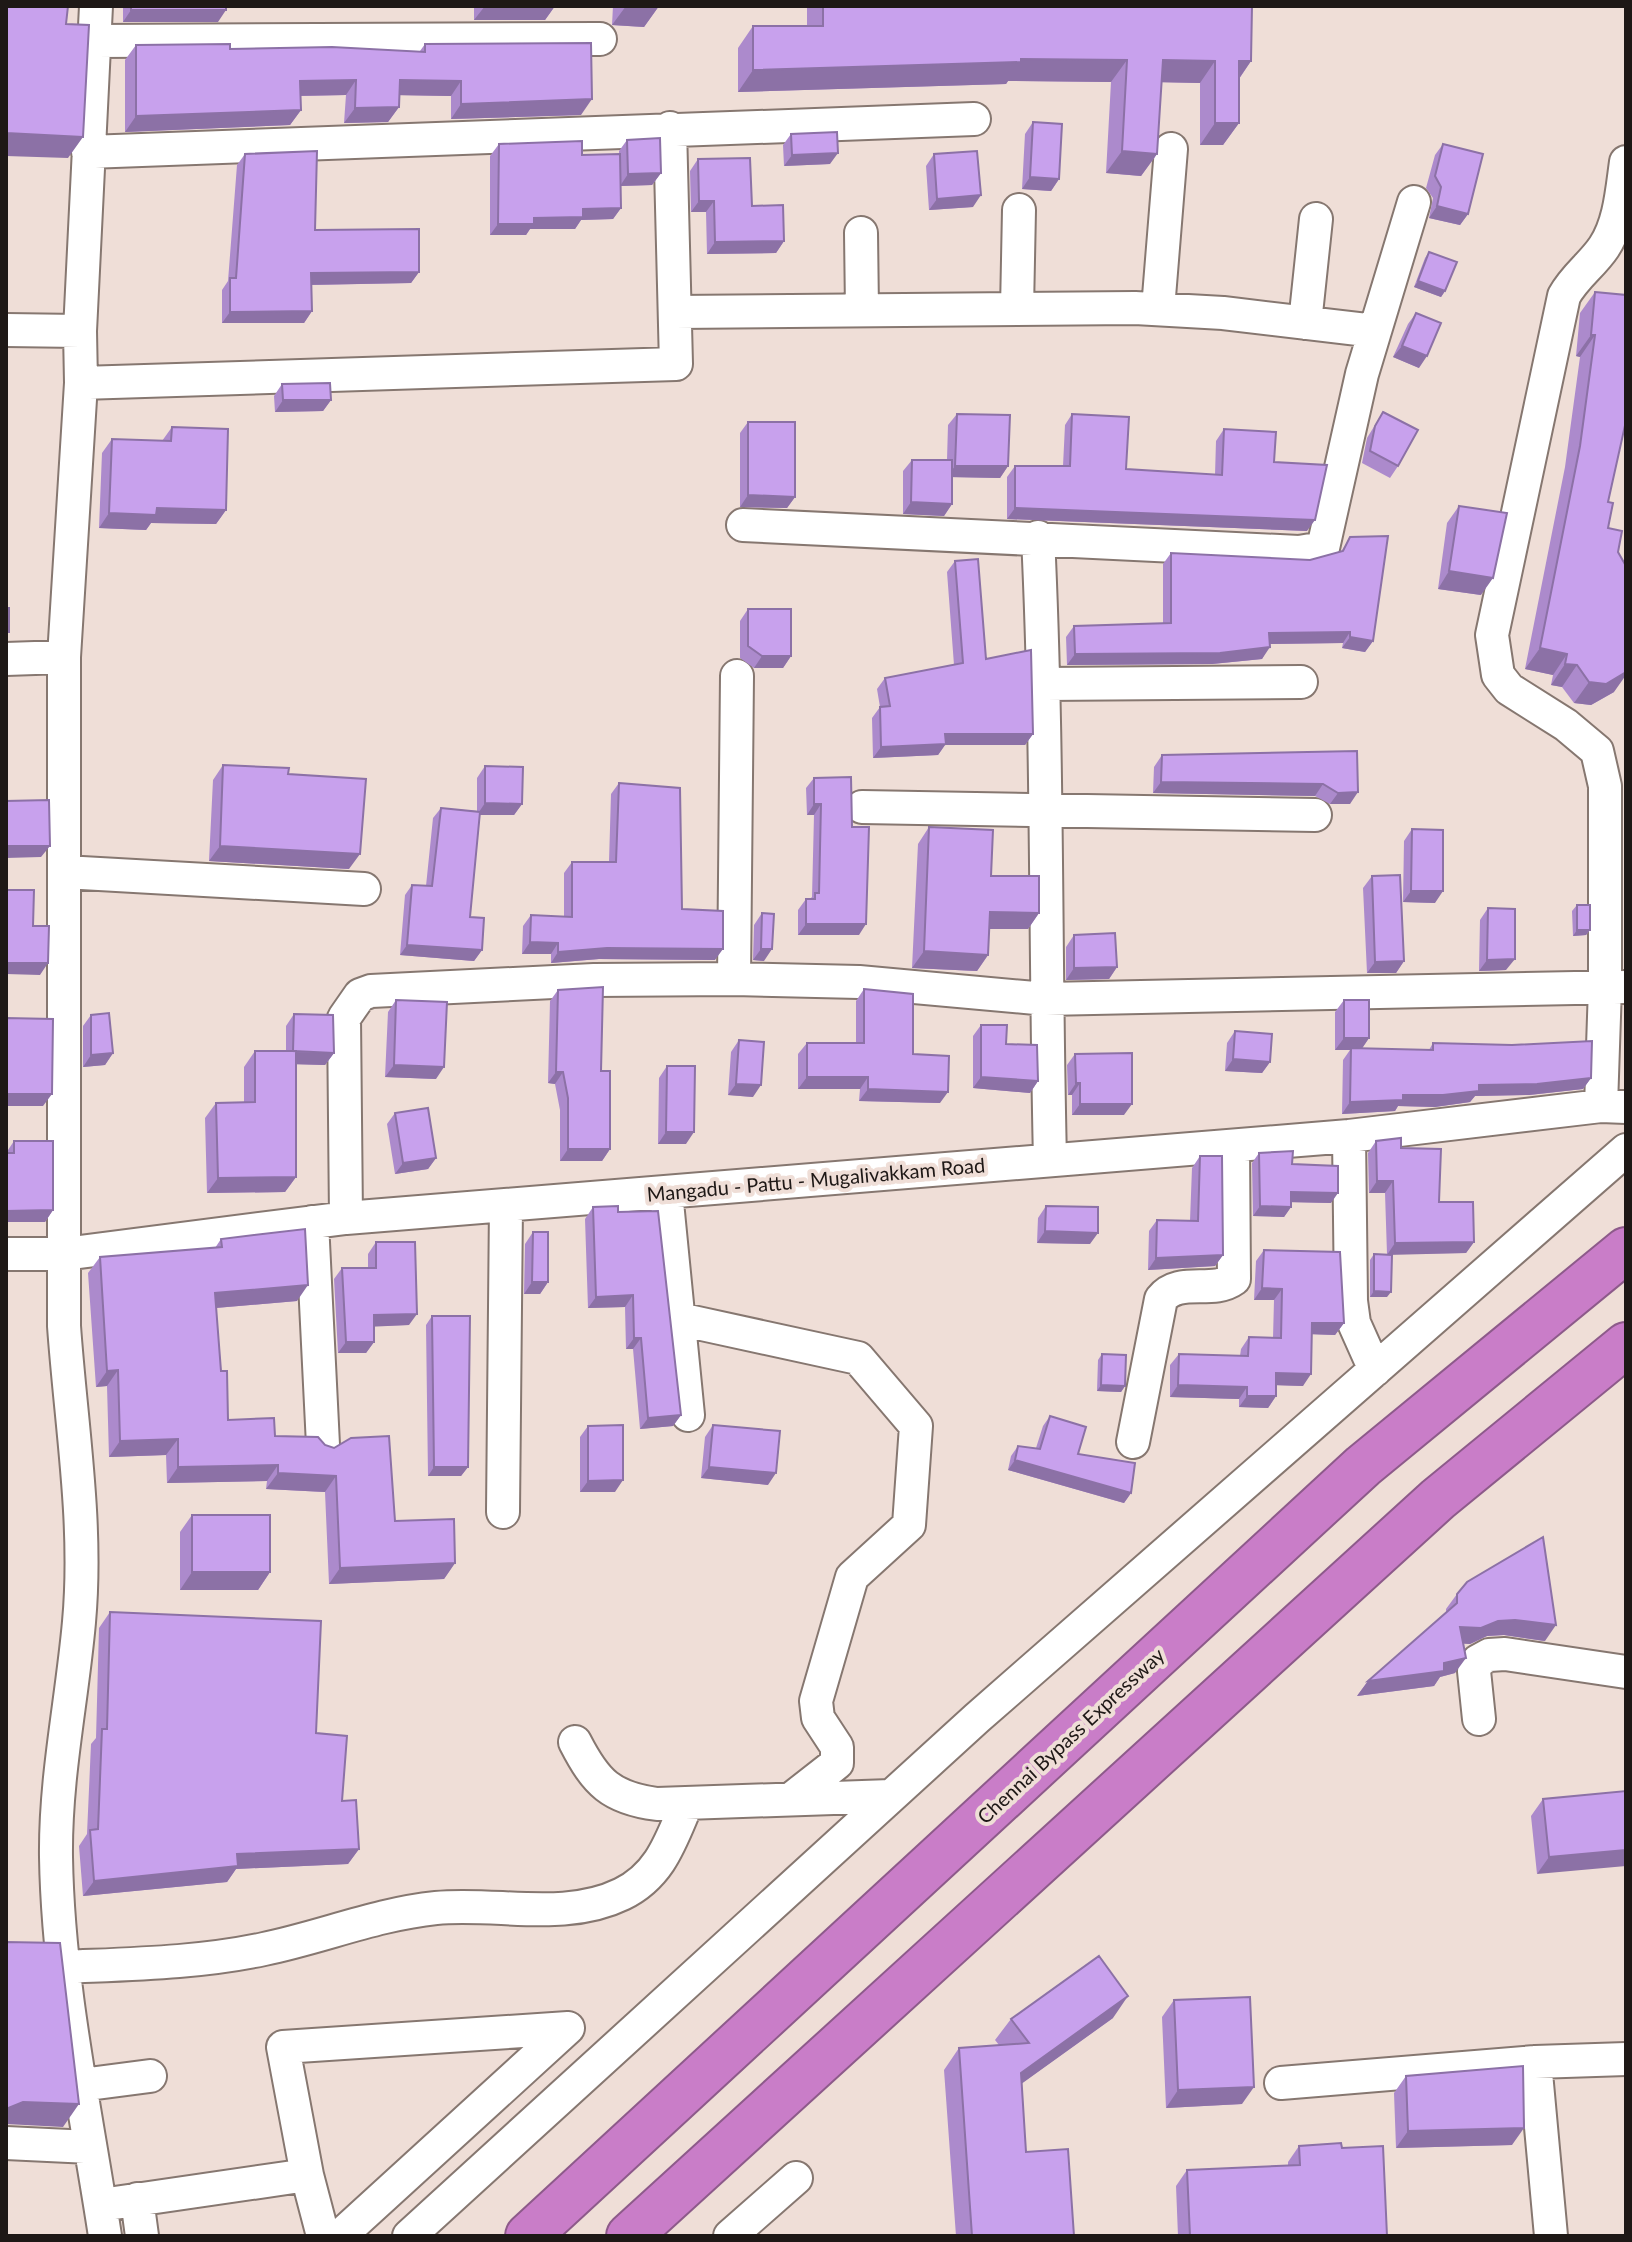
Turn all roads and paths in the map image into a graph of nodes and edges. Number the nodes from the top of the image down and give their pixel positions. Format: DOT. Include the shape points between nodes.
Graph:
graph roads {
  1 [pos="96,6"];
  2 [pos="600,39"];
  3 [pos="94,41"];
  4 [pos="974,119"];
  5 [pos="670,128"];
  6 [pos="1171,149"];
  7 [pos="88,152"];
  8 [pos="1626,162"];
  9 [pos="1414,202"];
  10 [pos="1019,210"];
  11 [pos="1316,219"];
  12 [pos="861,233"];
  13 [pos="1017,309"];
  14 [pos="1158,309"];
  15 [pos="862,310"];
  16 [pos="675,312"];
  17 [pos="1305,323"];
  18 [pos="6,330"];
  19 [pos="80,331"];
  20 [pos="1375,331"];
  21 [pos="81,383"];
  22 [pos="743,525"];
  23 [pos="1038,537"];
  24 [pos="64,657"];
  25 [pos="6,659"];
  26 [pos="737,676"];
  27 [pos="1301,682"];
  28 [pos="1045,684"];
  29 [pos="1615,781"];
  30 [pos="862,807"];
  31 [pos="1048,810"];
  32 [pos="1315,815"];
  33 [pos="64,872"];
  34 [pos="364,889"];
  35 [pos="734,979"];
  36 [pos="1616,987"];
  37 [pos="1046,999"];
  38 [pos="1614,1107"];
  39 [pos="1349,1136"];
  40 [pos="1233,1146"];
  41 [pos="1626,1150"];
  42 [pos="1050,1160"];
  43 [pos="666,1192"];
  44 [pos="506,1205"];
  45 [pos="346,1218"];
  46 [pos="312,1222"];
  47 [pos="1626,1250"];
  48 [pos="6,1254"];
  49 [pos="64,1254"];
  50 [pos="679,1319"];
  51 [pos="1626,1345"];
  52 [pos="1375,1370"];
  53 [pos="688,1415"];
  54 [pos="1133,1442"];
  55 [pos="323,1445"];
  56 [pos="503,1512"];
  57 [pos="1626,1672"];
  58 [pos="1479,1719"];
  59 [pos="575,1742"];
  60 [pos="891,1796"];
  61 [pos="791,1799"];
  62 [pos="687,1803"];
  63 [pos="65,1967"];
  64 [pos="1626,2059"];
  65 [pos="1535,2062"];
  66 [pos="150,2076"];
  67 [pos="1281,2083"];
  68 [pos="81,2085"];
  69 [pos="6,2143"];
  70 [pos="90,2147"];
  71 [pos="307,2175"];
  72 [pos="796,2178"];
  73 [pos="137,2199"];
  74 [pos="103,2220"];
  75 [pos="142,2236"];
  76 [pos="323,2236"];
  77 [pos="340,2236"];
  78 [pos="409,2236"];
  79 [pos="528,2236"];
  80 [pos="629,2236"];
  81 [pos="730,2236"];
  82 [pos="1551,2236"];
  1 -- 3 [label="street"];
  2 -- 3 [label="street"];
  3 -- 7 [label="street"];
  4 -- 5 [label="street"];
  5 -- 7 [label="street"];
  5 -- 16 [label="street"];
  6 -- 14 [label="street"];
  7 -- 19 [label="street"];
  8 -- 29 [label="street" via="1619,209 1604,247 1564,296 1492,635 1498,675 1509,689 1597,751"];
  9 -- 20 [label="street"];
  10 -- 13 [label="street"];
  11 -- 17 [label="street"];
  12 -- 15 [label="street"];
  13 -- 14 [label="street"];
  13 -- 15 [label="street"];
  14 -- 17 [label="street"];
  15 -- 16 [label="street"];
  16 -- 21 [label="street" via="676,364"];
  17 -- 20 [label="street"];
  18 -- 19 [label="street"];
  19 -- 21 [label="street"];
  20 -- 23 [label="street" via="1323,548 1312,553"];
  21 -- 24 [label="street"];
  22 -- 23 [label="street"];
  23 -- 28 [label="street"];
  24 -- 25 [label="street"];
  24 -- 33 [label="street"];
  26 -- 35 [label="street"];
  27 -- 28 [label="street"];
  28 -- 31 [label="street"];
  29 -- 36 [label="street"];
  30 -- 31 [label="street"];
  31 -- 32 [label="street"];
  31 -- 37 [label="street"];
  33 -- 34 [label="street"];
  33 -- 49 [label="street"];
  35 -- 37 [label="street" via="859,982"];
  35 -- 45 [label="street" via="594,980 360,995 344,1018"];
  36 -- 37 [label="street"];
  36 -- 38 [label="street"];
  37 -- 42 [label="street"];
  38 -- 39 [label="street, Mangadu - Pattu - Mugalivakkam Road"];
  39 -- 40 [label="street, Mangadu - Pattu - Mugalivakkam Road"];
  39 -- 52 [label="street" via="1351,1301 1354,1323"];
  40 -- 42 [label="street, Mangadu - Pattu - Mugalivakkam Road"];
  40 -- 54 [label="street" via="1234,1279 1172,1289 1161,1299"];
  41 -- 52 [label="street"];
  42 -- 43 [label="street, Mangadu - Pattu - Mugalivakkam Road"];
  43 -- 44 [label="street, Mangadu - Pattu - Mugalivakkam Road"];
  43 -- 50 [label="street"];
  44 -- 45 [label="street, Mangadu - Pattu - Mugalivakkam Road"];
  44 -- 56 [label="street"];
  45 -- 46 [label="street, Mangadu - Pattu - Mugalivakkam Road"];
  46 -- 49 [label="street, Mangadu - Pattu - Mugalivakkam Road"];
  46 -- 55 [label="street"];
  47 -- 79 [label="highway, Chennai Bypass Expressway" via="1363,1466"];
  48 -- 49 [label="street, Mangadu - Pattu - Mugalivakkam Road"];
  49 -- 63 [label="street" via="71,1432 83,1515 79,1622 62,1734 56,1855"];
  50 -- 53 [label="street"];
  50 -- 61 [label="street" via="858,1358 916,1426 909,1525 852,1577 818,1691 818,1718 837,1747 837,1763"];
  51 -- 80 [label="highway" via="1438,1499"];
  52 -- 60 [label="street"];
  57 -- 58 [label="street" via="1489,1655 1474,1671"];
  59 -- 62 [label="street" via="589,1770 610,1790 630,1800"];
  60 -- 61 [label="street"];
  60 -- 78 [label="street"];
  61 -- 62 [label="street"];
  62 -- 63 [label="street" via="663,1860 647,1878 593,1906 436,1908 357,1922 264,1949"];
  63 -- 68 [label="street"];
  64 -- 65 [label="street"];
  65 -- 67 [label="street"];
  65 -- 82 [label="street"];
  66 -- 68 [label="street"];
  68 -- 70 [label="street"];
  69 -- 70 [label="street"];
  70 -- 74 [label="street"];
  71 -- 73 [label="street"];
  71 -- 76 [label="street"];
  71 -- 77 [label="street" via="283,2047 568,2028"];
  72 -- 81 [label="street"];
  73 -- 74 [label="street"];
  73 -- 75 [label="street"];
}
